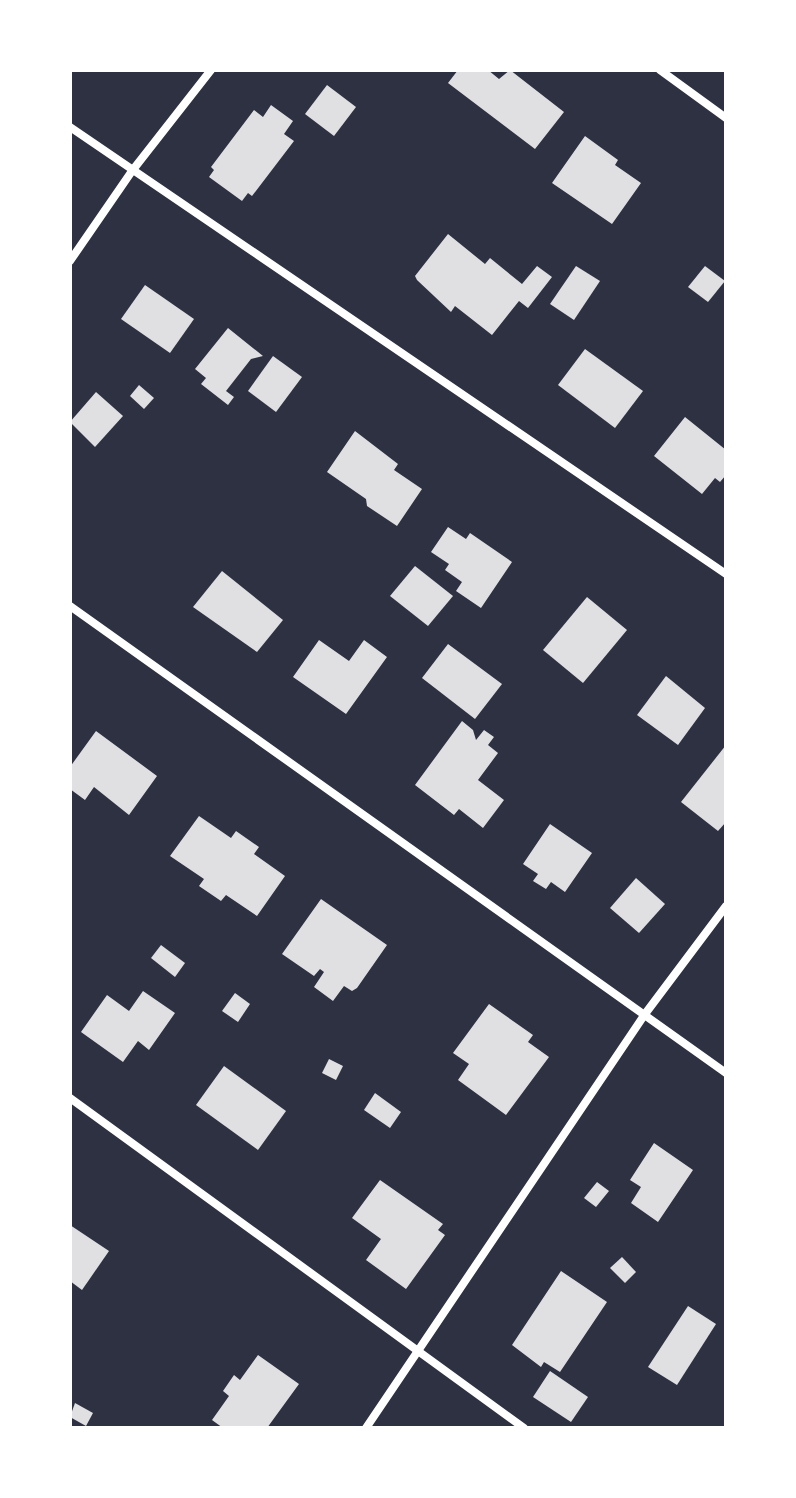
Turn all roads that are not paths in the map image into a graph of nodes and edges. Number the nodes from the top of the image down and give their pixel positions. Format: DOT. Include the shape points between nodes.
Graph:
graph roads {
  1 [pos="211,70"];
  2 [pos="660,70"];
  3 [pos="726,118"];
  4 [pos="70,127"];
  5 [pos="132,171"];
  6 [pos="70,261"];
  7 [pos="726,574"];
  8 [pos="70,606"];
  9 [pos="726,906"];
  10 [pos="645,1014"];
  11 [pos="726,1073"];
  12 [pos="70,1098"];
  13 [pos="417,1352"];
  14 [pos="366,1428"];
  15 [pos="524,1428"];
  1 -- 5 [label="street"];
  2 -- 3 [label="street"];
  4 -- 5 [label="street"];
  5 -- 6 [label="street"];
  5 -- 7 [label="street"];
  8 -- 10 [label="street"];
  9 -- 10 [label="street"];
  10 -- 11 [label="street"];
  10 -- 13 [label="street"];
  12 -- 13 [label="street"];
  13 -- 14 [label="street"];
  13 -- 15 [label="street"];
}
